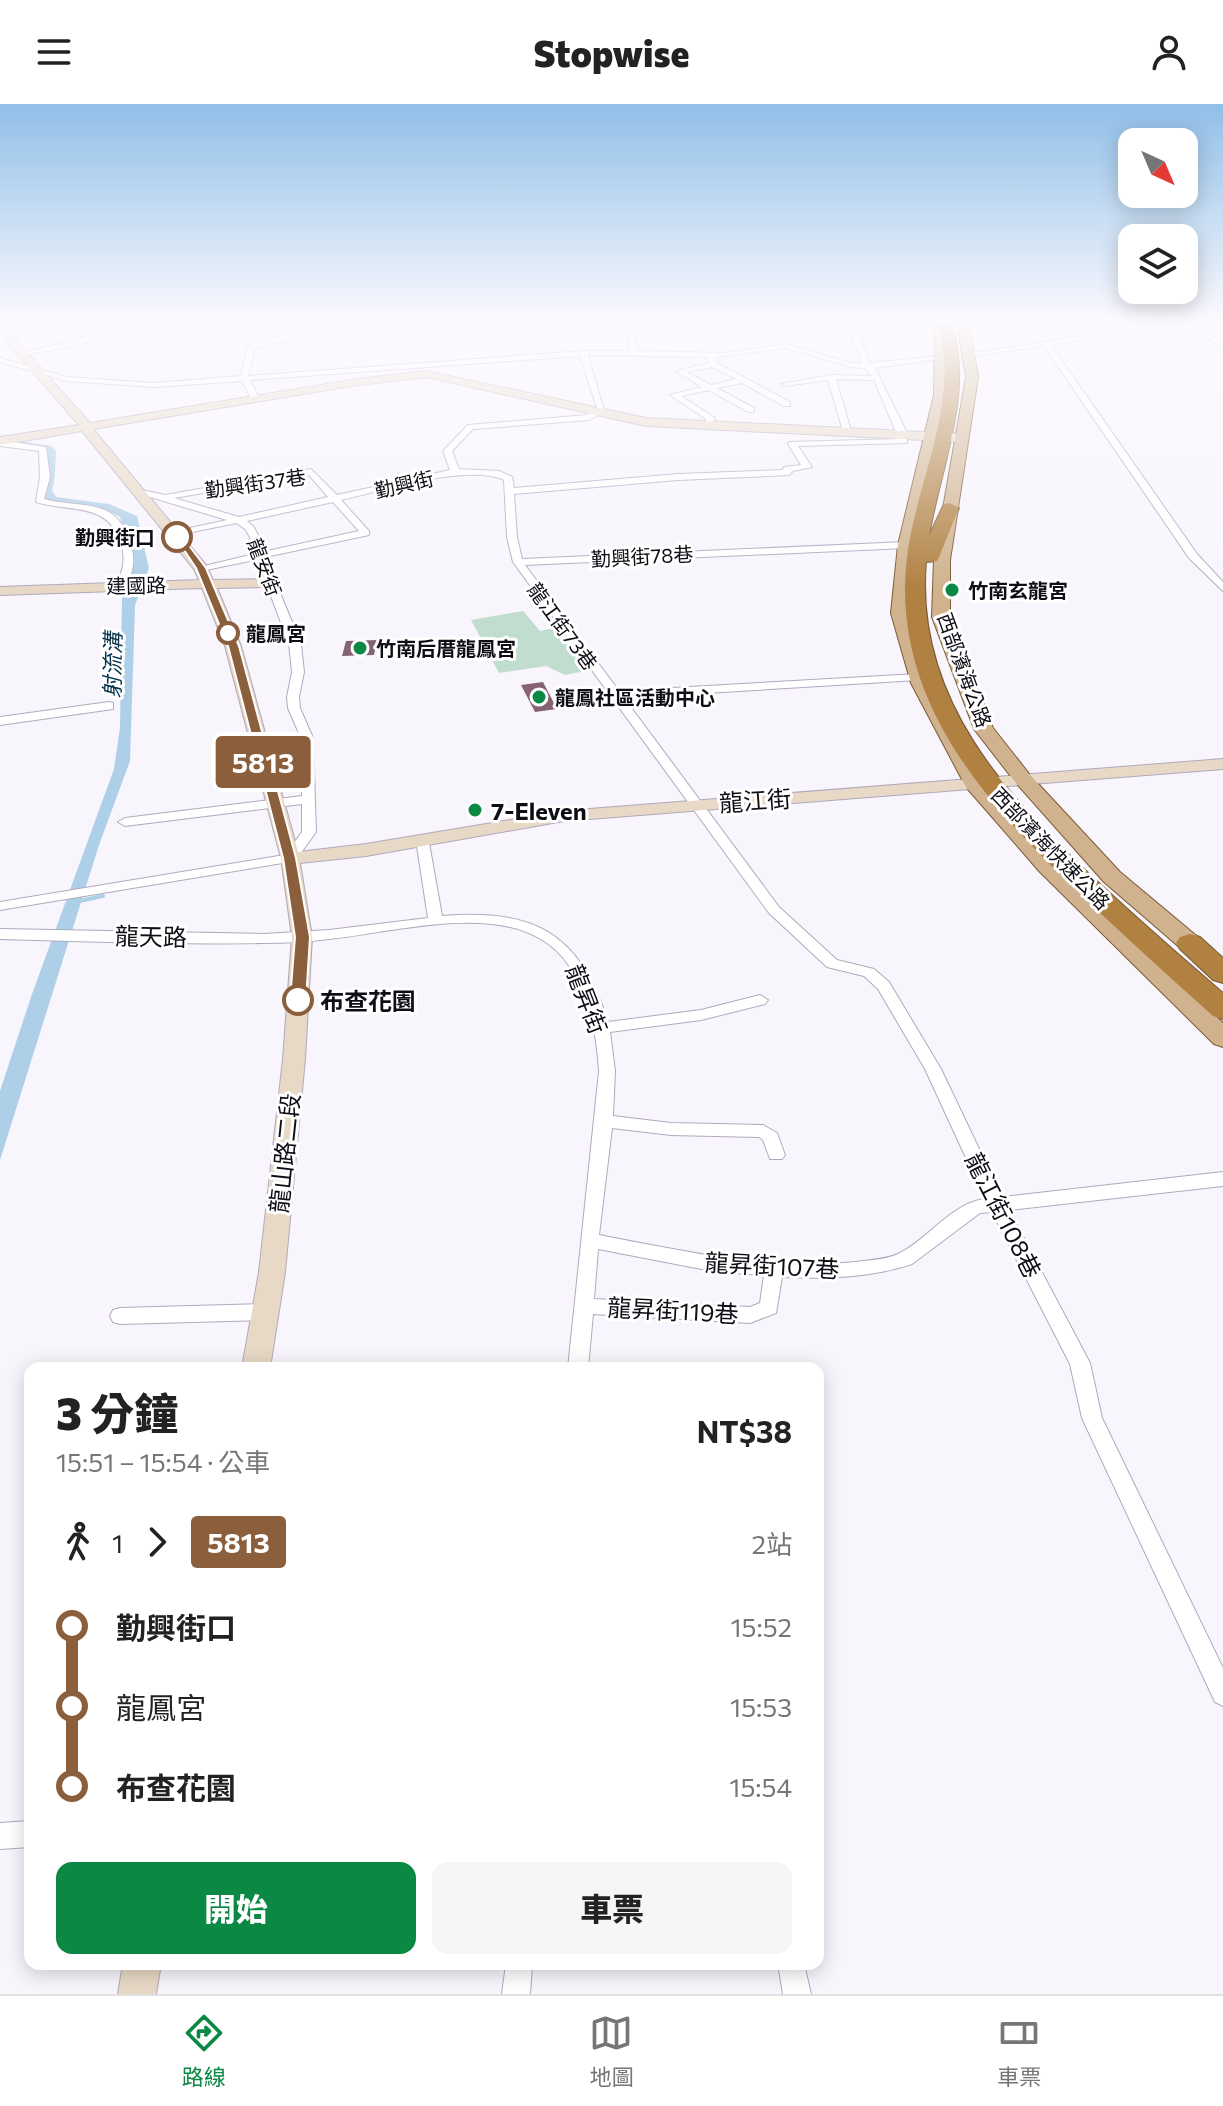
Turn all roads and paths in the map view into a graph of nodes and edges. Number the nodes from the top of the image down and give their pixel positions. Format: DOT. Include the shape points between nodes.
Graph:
graph roads {
  1 [pos="76,411"];
  2 [pos="178,411"];
  3 [pos="587,411"];
  4 [pos="598,411"];
  5 [pos="700,411"];
  6 [pos="841,411"];
  7 [pos="892,411"];
  8 [pos="943,411"];
  9 [pos="949,411"];
  10 [pos="958,411"];
  11 [pos="1093,411"];
  12 [pos="595,413"];
  13 [pos="705,426"];
  14 [pos="85,427"];
  15 [pos="847,431"];
  16 [pos="903,433"];
  17 [pos="947,437"];
  18 [pos="2,441"];
  19 [pos="454,472"];
  20 [pos="136,490"];
  21 [pos="511,491"];
  22 [pos="164,497"];
  23 [pos="336,499"];
  24 [pos="950,508"];
  25 [pos="239,520"];
  26 [pos="175,534"];
  27 [pos="906,545"];
  28 [pos="264,554"];
  29 [pos="930,557"];
  30 [pos="518,562"];
  31 [pos="903,572"];
  32 [pos="204,576"];
  33 [pos="271,583"];
  34 [pos="122,586"];
  35 [pos="1223,588"];
  36 [pos="0,591"];
  37 [pos="915,608"];
  38 [pos="918,677"];
  39 [pos="615,695"];
  40 [pos="109,706"];
  41 [pos="0,721"];
  42 [pos="1223,764"];
  43 [pos="996,781"];
  44 [pos="308,799"];
  45 [pos="696,804"];
  46 [pos="275,805"];
  47 [pos="125,822"];
  48 [pos="423,840"];
  49 [pos="290,858"];
  50 [pos="0,906"];
  51 [pos="436,921"];
  52 [pos="0,934"];
  53 [pos="302,937"];
  54 [pos="1168,943"];
  55 [pos="1223,973"];
  56 [pos="1223,989"];
  57 [pos="760,1000"];
  58 [pos="1223,1009"];
  59 [pos="1223,1027"];
  60 [pos="602,1028"];
  61 [pos="1223,1038"];
  62 [pos="603,1121"];
  63 [pos="776,1155"];
  64 [pos="1223,1179"];
  65 [pos="996,1203"];
  66 [pos="591,1240"];
  67 [pos="774,1270"];
  68 [pos="585,1306"];
  69 [pos="266,1312"];
  70 [pos="120,1316"];
  71 [pos="257,1362"];
  72 [pos="579,1362"];
  73 [pos="1223,1694"];
  74 [pos="24,1834"];
  75 [pos="0,1836"];
  76 [pos="141,1970"];
  77 [pos="518,1970"];
  78 [pos="792,1970"];
  79 [pos="137,1994"];
  80 [pos="516,1994"];
  81 [pos="797,1994"];
  1 -- 14 [label="street, 龍山路二段"];
  2 -- 14 [label="street"];
  3 -- 12 [label="street"];
  4 -- 12 [label="street"];
  5 -- 13 [label="street" via="711,418"];
  6 -- 15 [label="street"];
  7 -- 16 [label="street"];
  8 -- 17 [label="main road, 西部濱海公路"];
  9 -- 17 [label="highway, 西部濱海快速公路"];
  10 -- 17 [label="main road, 西部濱海公路"];
  11 -- 35 [label="street" via="1193,556"];
  12 -- 13 [label="street"];
  12 -- 19 [label="street, 勤興街" via="471,427 447,451"];
  13 -- 15 [label="street"];
  14 -- 18 [label="street"];
  14 -- 20 [label="street, 龍山路二段"];
  15 -- 16 [label="street"];
  16 -- 17 [label="street"];
  16 -- 21 [label="street" via="904,441 792,444 807,467 789,472"];
  17 -- 24 [label="main road, 西部濱海公路"];
  17 -- 27 [label="main road, 西部濱海公路"];
  17 -- 29 [label="highway, 西部濱海快速公路"];
  17 -- 37 [label="highway, 西部濱海快速公路" via="917,557"];
  18 -- 34 [label="street" via="43,449 45,477 39,500 110,513 121,522 131,566"];
  19 -- 21 [label="street" via="505,476"];
  19 -- 23 [label="street, 勤興街"];
  20 -- 22 [label="street, 龍安街"];
  20 -- 26 [label="street, 龍山路二段"];
  21 -- 30 [label="street"];
  22 -- 23 [label="street, 勤興街37巷" via="311,472"];
  22 -- 25 [label="street, 龍安街"];
  23 -- 25 [label="street, 勤興街"];
  23 -- 28 [label="street" via="366,533"];
  24 -- 29 [label="highway"];
  24 -- 43 [label="main road, 西部濱海公路" via="941,617 984,729"];
  25 -- 26 [label="street, 勤興街"];
  25 -- 28 [label="street, 龍安街" via="250,528"];
  26 -- 32 [label="street, 龍山路二段"];
  27 -- 30 [label="street, 勤興街78巷"];
  27 -- 31 [label="main road, 西部濱海公路"];
  28 -- 32 [label="street"];
  28 -- 33 [label="street, 龍安街"];
  29 -- 43 [label="highway, 西部濱海快速公路" via="928,611 935,644"];
  30 -- 39 [label="street, 龍江街73巷"];
  31 -- 37 [label="highway"];
  31 -- 38 [label="main road, 西部濱海公路" via="900,613"];
  32 -- 33 [label="street, 建國路"];
  32 -- 34 [label="street, 建國路"];
  32 -- 46 [label="street, 龍山路二段" via="233,646"];
  33 -- 44 [label="street, 龍安街" via="295,644 298,672 293,697 307,738"];
  34 -- 36 [label="street, 建國路"];
  37 -- 43 [label="highway, 西部濱海快速公路" via="944,708"];
  38 -- 39 [label="street"];
  38 -- 43 [label="main road, 西部濱海公路" via="950,744"];
  39 -- 45 [label="street, 龍江街73巷"];
  40 -- 41 [label="street"];
  42 -- 43 [label="street, 龍江街"];
  43 -- 45 [label="street, 龍江街"];
  43 -- 54 [label="main road, 西部濱海公路" via="1112,877"];
  43 -- 54 [label="highway, 西部濱海快速公路" via="1037,837"];
  43 -- 61 [label="main road, 西部濱海公路" via="1047,866"];
  44 -- 46 [label="street"];
  44 -- 49 [label="street, 龍安街" via="309,832"];
  45 -- 48 [label="street, 龍江街" via="564,816"];
  45 -- 65 [label="street, 龍江街108巷" via="774,910 832,964 869,972 884,986 933,1069"];
  46 -- 47 [label="street"];
  46 -- 49 [label="street, 龍山路二段"];
  48 -- 49 [label="street, 龍江街"];
  48 -- 51 [label="street"];
  49 -- 50 [label="street"];
  49 -- 53 [label="street, 龍山路二段"];
  51 -- 53 [label="street, 龍昇街"];
  51 -- 60 [label="street, 龍昇街" via="497,920 531,928 560,944 580,970"];
  52 -- 53 [label="street, 龍天路"];
  53 -- 69 [label="street, 龍山路二段"];
  54 -- 55 [label="highway"];
  54 -- 56 [label="highway"];
  54 -- 58 [label="highway, 西部濱海快速公路"];
  54 -- 59 [label="highway"];
  57 -- 60 [label="street" via="675,1021"];
  60 -- 62 [label="street, 龍昇街"];
  62 -- 63 [label="street" via="763,1131 771,1137"];
  62 -- 66 [label="street, 龍昇街"];
  64 -- 65 [label="street, 龍昇街107巷"];
  65 -- 67 [label="street, 龍昇街107巷" via="976,1207 905,1259 828,1272"];
  65 -- 73 [label="street, 龍江街108巷" via="1080,1363 1092,1418"];
  66 -- 67 [label="street, 龍昇街107巷" via="717,1265"];
  66 -- 68 [label="street, 龍昇街"];
  67 -- 68 [label="street, 龍昇街119巷" via="769,1308 750,1315"];
  68 -- 72 [label="street, 龍昇街"];
  69 -- 70 [label="street"];
  69 -- 71 [label="street, 龍山路二段"];
  74 -- 75 [label="street"];
  76 -- 79 [label="street"];
  77 -- 80 [label="street"];
  78 -- 81 [label="street"];
}
